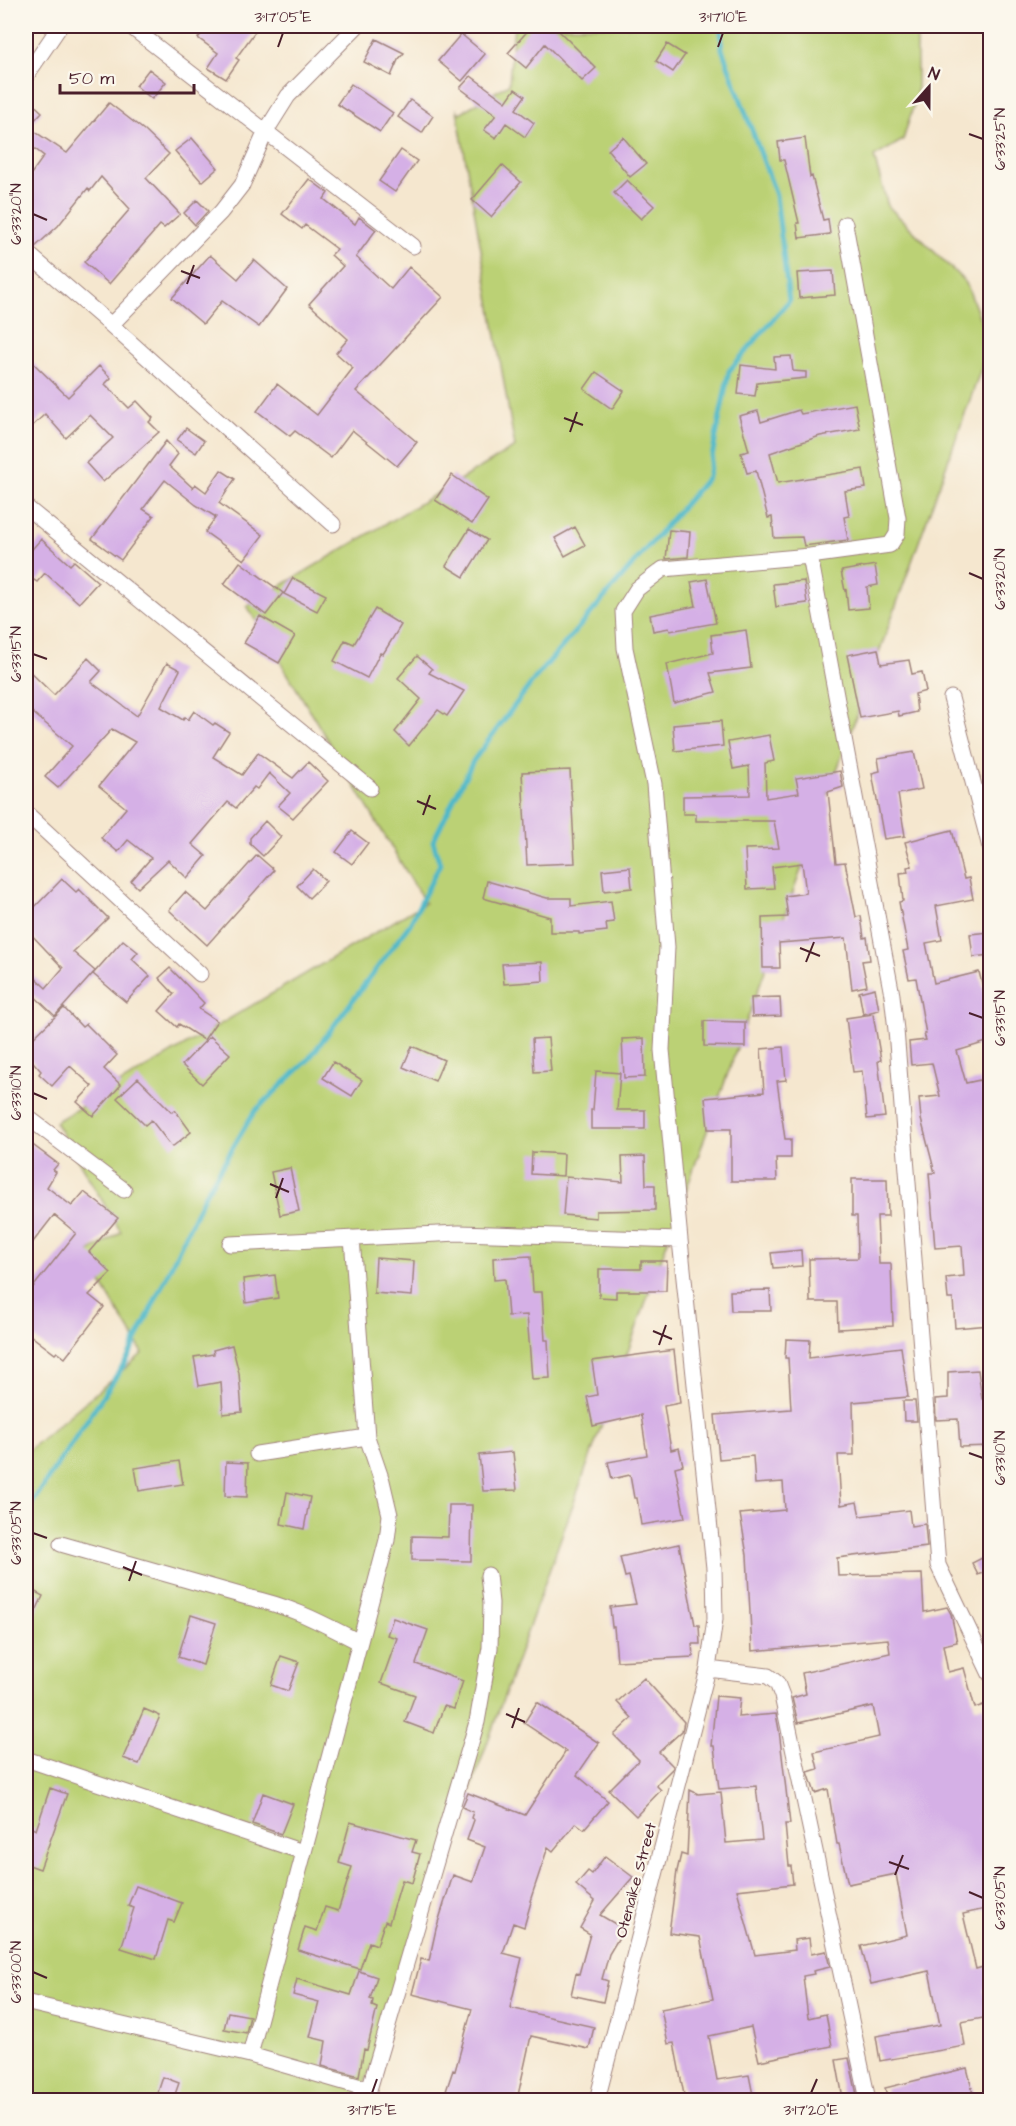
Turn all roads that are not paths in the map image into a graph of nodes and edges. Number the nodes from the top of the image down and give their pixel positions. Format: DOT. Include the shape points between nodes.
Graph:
graph roads {
  1 [pos="60,26"];
  2 [pos="130,26"];
  3 [pos="357,26"];
  4 [pos="26,76"];
  5 [pos="266,131"];
  6 [pos="845,224"];
  7 [pos="413,246"];
  8 [pos="26,252"];
  9 [pos="111,325"];
  10 [pos="26,507"];
  11 [pos="333,524"];
  12 [pos="810,556"];
  13 [pos="951,698"];
  14 [pos="370,788"];
  15 [pos="26,813"];
  16 [pos="990,847"];
  17 [pos="200,974"];
  18 [pos="26,1116"];
  19 [pos="124,1190"];
  20 [pos="352,1239"];
  21 [pos="680,1240"];
  22 [pos="230,1244"];
  23 [pos="367,1437"];
  24 [pos="257,1454"];
  25 [pos="60,1544"];
  26 [pos="488,1575"];
  27 [pos="360,1642"];
  28 [pos="708,1669"];
  29 [pos="990,1674"];
  30 [pos="26,1759"];
  31 [pos="303,1852"];
  32 [pos="29,2003"];
  33 [pos="250,2055"];
  34 [pos="367,2095"];
  35 [pos="597,2100"];
  36 [pos="868,2100"];
  1 -- 4 [label="street"];
  2 -- 5 [label="street"];
  3 -- 5 [label="street" via="288,96"];
  5 -- 7 [label="street"];
  5 -- 9 [label="street" via="242,185 221,212"];
  6 -- 12 [label="street, Otenaike Street" via="898,518 897,534 890,545"];
  8 -- 9 [label="street"];
  9 -- 11 [label="street"];
  10 -- 14 [label="street"];
  12 -- 21 [label="street, Otenaike Street" via="663,569 637,589 623,611 625,648 654,784 667,947 662,1050"];
  12 -- 29 [label="street" via="892,996 938,1565"];
  13 -- 16 [label="street"];
  15 -- 17 [label="street"];
  18 -- 19 [label="street"];
  20 -- 21 [label="street" via="459,1233"];
  20 -- 22 [label="street"];
  20 -- 23 [label="street"];
  21 -- 28 [label="street, Otenaike Street" via="714,1568 715,1619"];
  23 -- 24 [label="street"];
  23 -- 27 [label="street" via="390,1515"];
  25 -- 27 [label="street" via="276,1603"];
  26 -- 34 [label="street" via="489,1648 477,1722"];
  27 -- 31 [label="street"];
  28 -- 35 [label="street, Otenaike Street"];
  28 -- 36 [label="street" via="768,1676 777,1683"];
  30 -- 31 [label="street"];
  31 -- 33 [label="street"];
  32 -- 33 [label="street"];
  33 -- 34 [label="street"];
}
